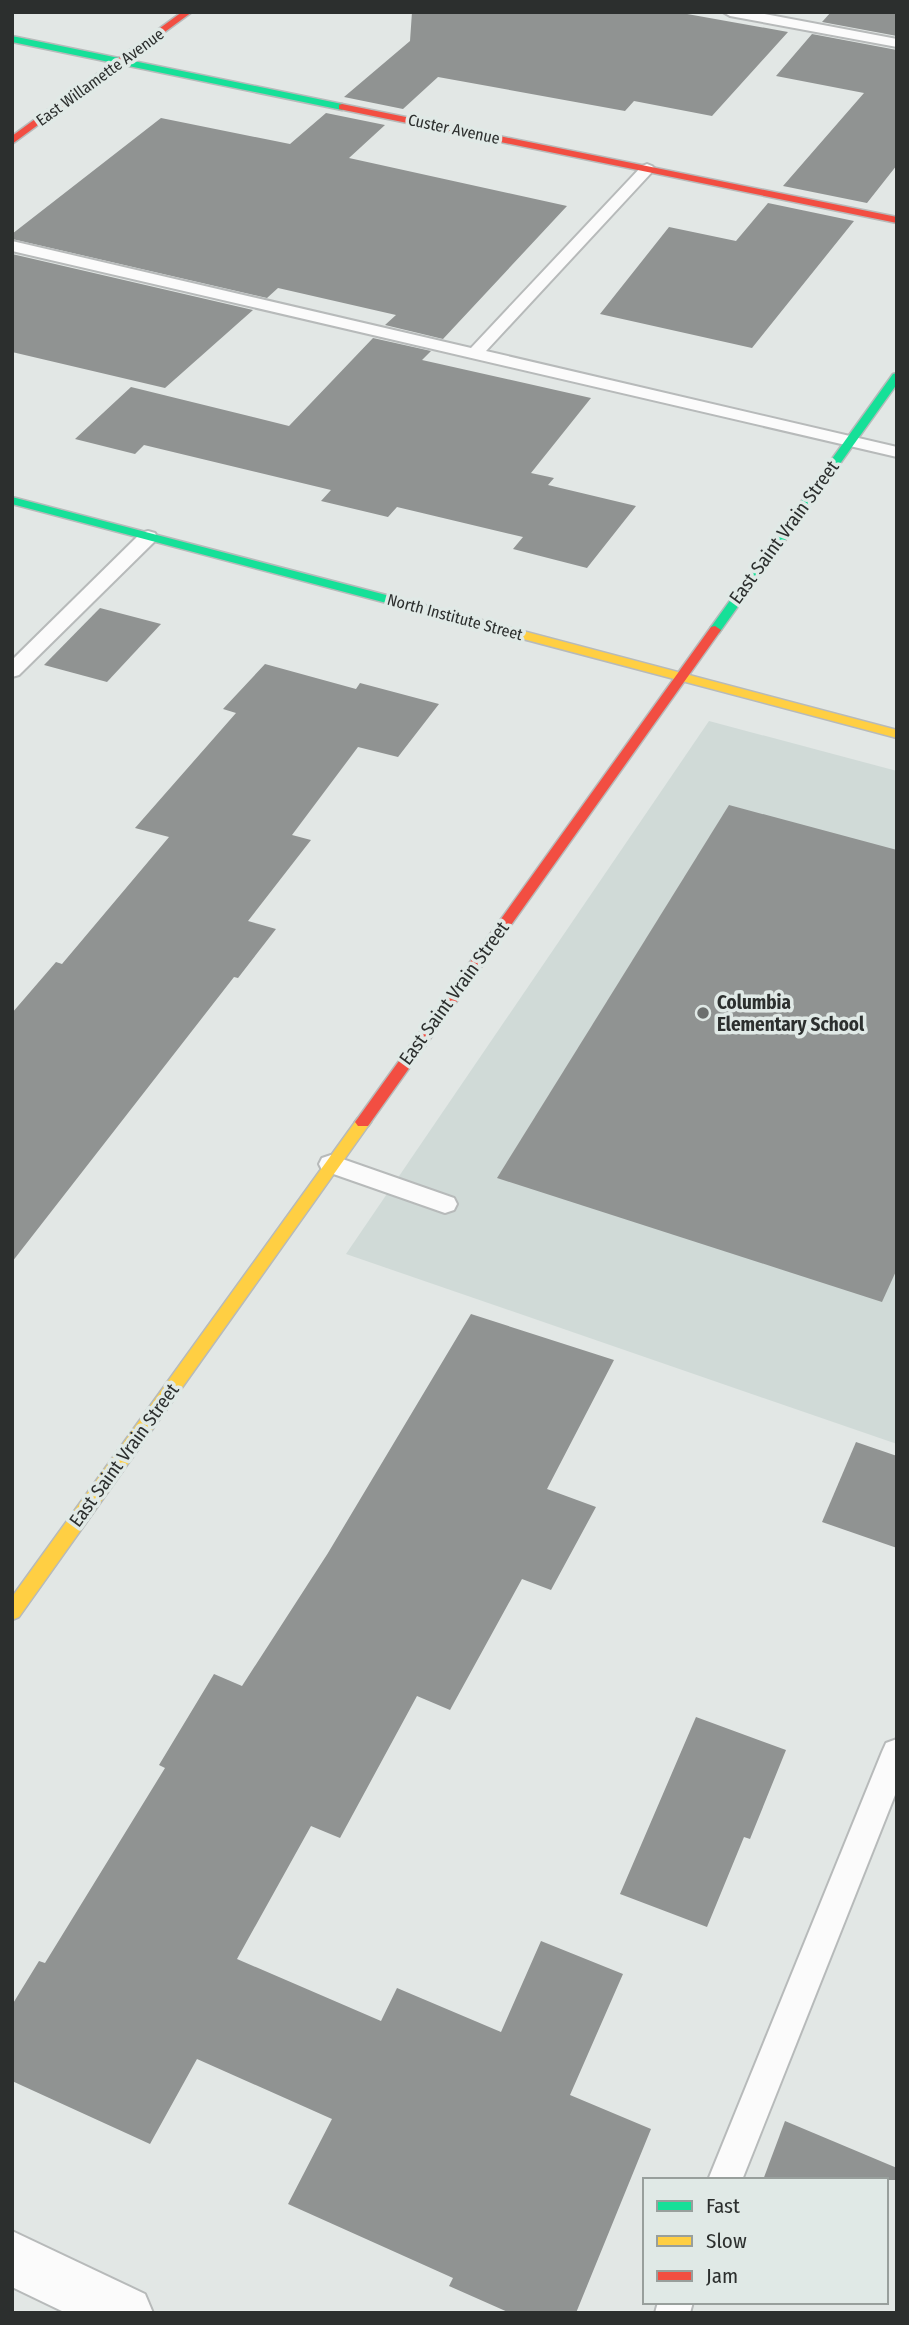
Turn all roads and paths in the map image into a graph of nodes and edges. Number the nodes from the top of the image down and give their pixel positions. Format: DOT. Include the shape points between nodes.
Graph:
graph roads {
  1 [pos="188,12"];
  2 [pos="730,12"];
  3 [pos="822,12"];
  4 [pos="809,27"];
  5 [pos="12,38"];
  6 [pos="897,43"];
  7 [pos="122,61"];
  8 [pos="12,141"];
  9 [pos="647,169"];
  10 [pos="897,220"];
  11 [pos="12,246"];
  12 [pos="474,354"];
  13 [pos="897,376"];
  14 [pos="850,442"];
  15 [pos="897,452"];
  16 [pos="12,500"];
  17 [pos="148,537"];
  18 [pos="12,671"];
  19 [pos="681,676"];
  20 [pos="897,734"];
  21 [pos="331,1164"];
  22 [pos="445,1204"];
  23 [pos="12,1612"];
  24 [pos="897,1752"];
  25 [pos="726,2178"];
  26 [pos="12,2258"];
  27 [pos="126,2313"];
  1 -- 7 [label="street, East Willamette Avenue"];
  2 -- 4 [label="lane"];
  3 -- 4 [label="lane"];
  4 -- 6 [label="lane"];
  5 -- 7 [label="street, Custer Avenue"];
  7 -- 8 [label="street, East Willamette Avenue"];
  7 -- 9 [label="street, Custer Avenue"];
  9 -- 10 [label="street, Custer Avenue"];
  9 -- 12 [label="lane"];
  11 -- 12 [label="lane"];
  12 -- 14 [label="lane"];
  13 -- 14 [label="street, East Saint Vrain Street"];
  14 -- 15 [label="lane"];
  14 -- 19 [label="street, East Saint Vrain Street"];
  16 -- 17 [label="street, North Institute Street"];
  17 -- 18 [label="lane"];
  17 -- 19 [label="street, North Institute Street"];
  19 -- 20 [label="street, North Institute Street"];
  19 -- 21 [label="street, East Saint Vrain Street"];
  21 -- 22 [label="lane"];
  21 -- 23 [label="street, East Saint Vrain Street"];
  24 -- 25 [label="lane"];
  26 -- 27 [label="street"];
}
